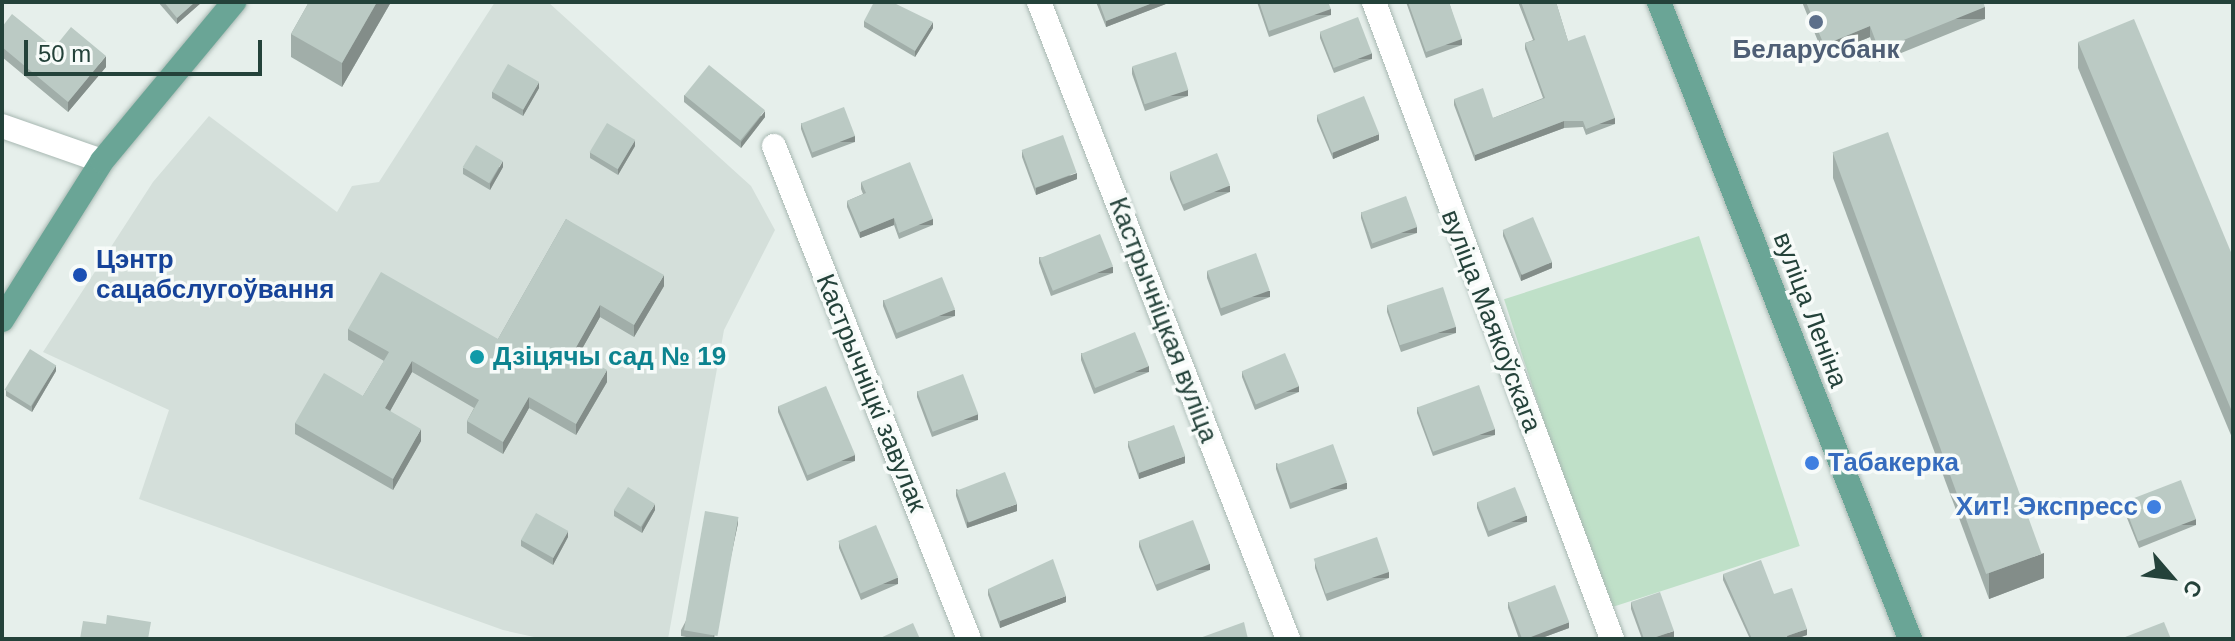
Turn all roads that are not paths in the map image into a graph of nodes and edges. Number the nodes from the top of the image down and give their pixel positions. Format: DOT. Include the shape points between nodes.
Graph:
graph roads {
  1 [pos="234,2"];
  2 [pos="1039,2"];
  3 [pos="1374,2"];
  4 [pos="1659,2"];
  5 [pos="2,126"];
  6 [pos="774,146"];
  7 [pos="102,161"];
  8 [pos="2,320"];
  9 [pos="969,639"];
  10 [pos="1288,639"];
  11 [pos="1612,639"];
  12 [pos="1910,639"];
  1 -- 7 [label="main road"];
  2 -- 10 [label="street, Кастрычніцкая вуліца"];
  3 -- 11 [label="street, вуліца Маякоўскага"];
  4 -- 12 [label="main road, вуліца Леніна"];
  5 -- 7 [label="street"];
  6 -- 9 [label="street, Кастрычніцкі завулак"];
  7 -- 8 [label="main road"];
}
